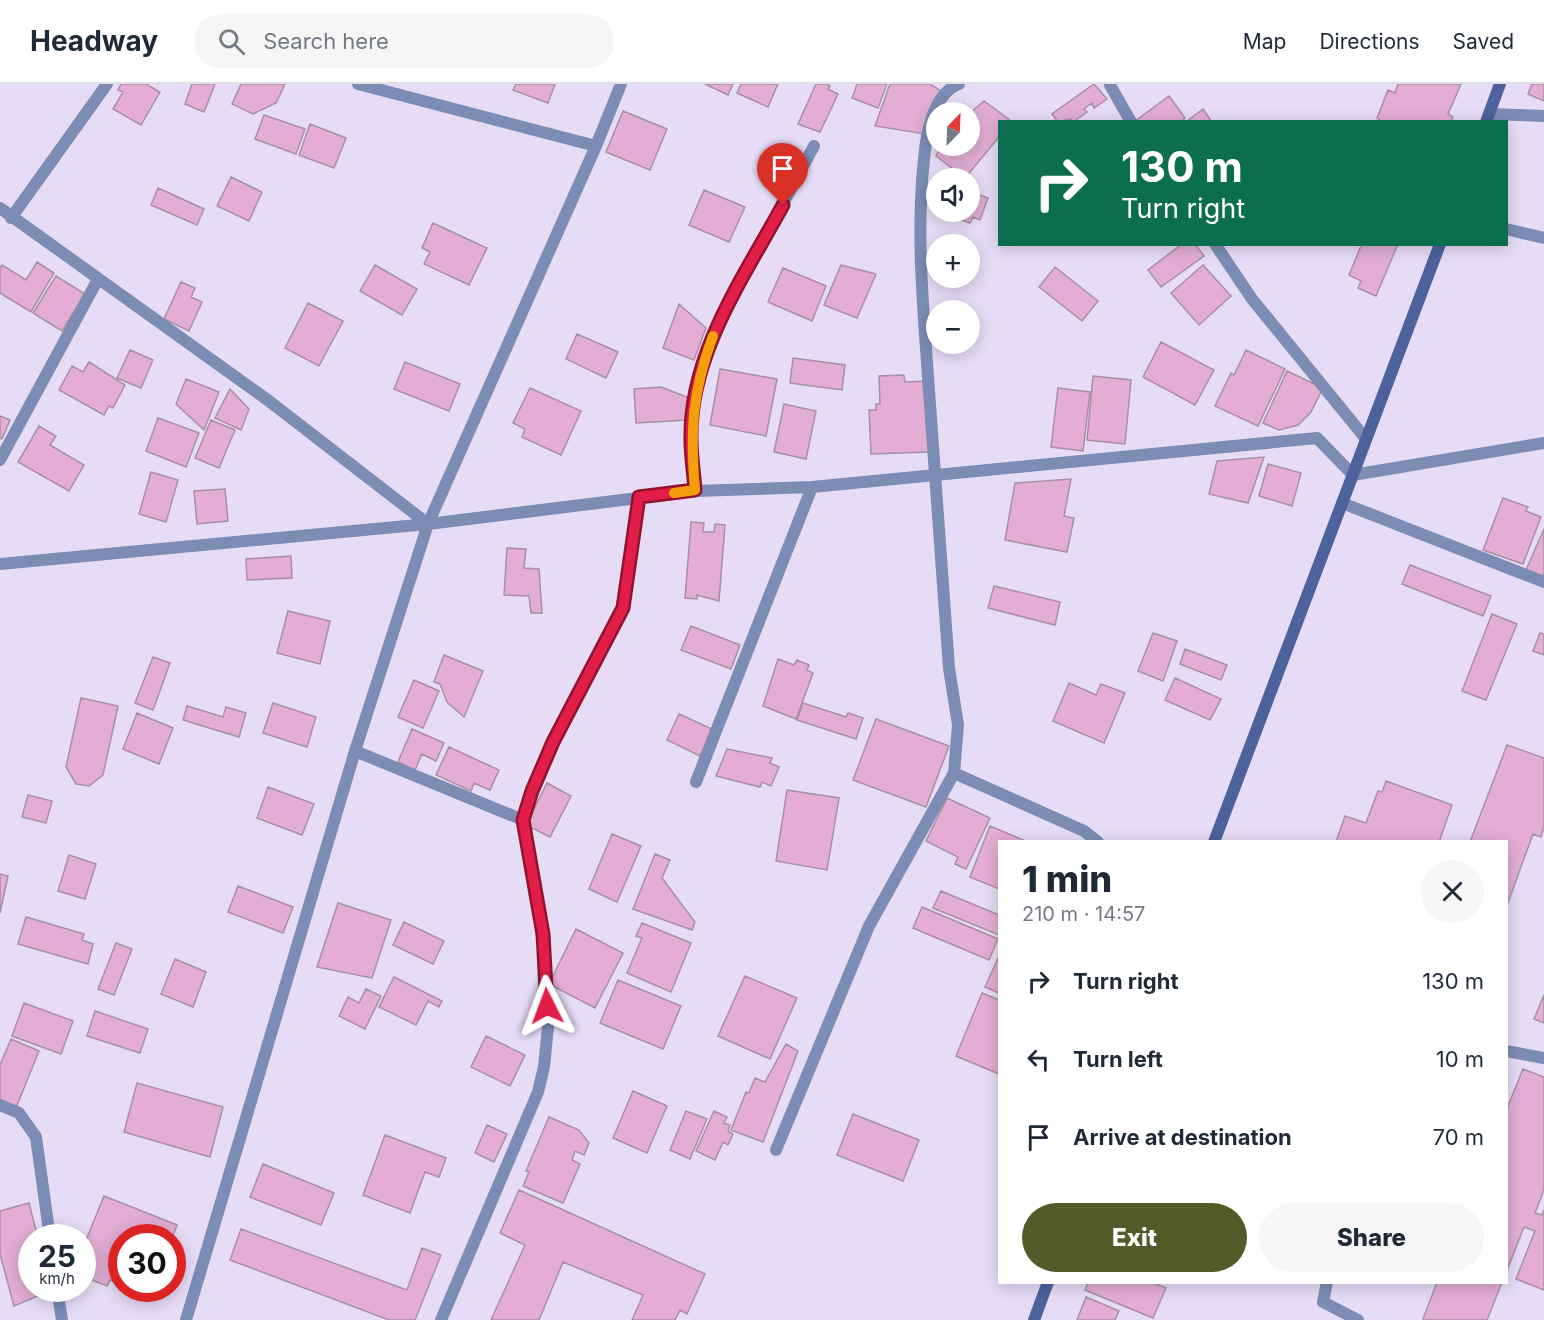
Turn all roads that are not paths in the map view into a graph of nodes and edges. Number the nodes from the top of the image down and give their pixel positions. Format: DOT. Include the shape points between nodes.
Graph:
graph roads {
  1 [pos="107,84"];
  2 [pos="358,84"];
  3 [pos="621,84"];
  4 [pos="959,84"];
  5 [pos="1112,84"];
  6 [pos="1500,84"];
  7 [pos="1544,116"];
  8 [pos="1488,118"];
  9 [pos="1130,120"];
  10 [pos="596,146"];
  11 [pos="814,146"];
  12 [pos="0,208"];
  13 [pos="11,218"];
  14 [pos="1508,229"];
  15 [pos="1544,238"];
  16 [pos="1216,246"];
  17 [pos="1439,246"];
  18 [pos="98,279"];
  19 [pos="1366,440"];
  20 [pos="1544,443"];
  21 [pos="0,460"];
  22 [pos="935,474"];
  23 [pos="1353,475"];
  24 [pos="812,487"];
  25 [pos="695,490"];
  26 [pos="639,497"];
  27 [pos="1342,503"];
  28 [pos="428,524"];
  29 [pos="0,564"];
  30 [pos="1544,582"];
  31 [pos="355,751"];
  32 [pos="954,773"];
  33 [pos="696,782"];
  34 [pos="523,820"];
  35 [pos="1095,840"];
  36 [pos="1215,840"];
  37 [pos="1508,1051"];
  38 [pos="1544,1058"];
  39 [pos="0,1105"];
  40 [pos="776,1150"];
  41 [pos="48,1224"];
  42 [pos="1047,1284"];
  43 [pos="1327,1284"];
  44 [pos="59,1302"];
  45 [pos="62,1320"];
  46 [pos="186,1320"];
  47 [pos="441,1320"];
  48 [pos="1034,1320"];
  49 [pos="1358,1320"];
  1 -- 13 [label="street"];
  2 -- 10 [label="street"];
  3 -- 10 [label="street"];
  4 -- 22 [label="street" via="940,99 930,126 921,193 919,240"];
  5 -- 9 [label="street"];
  6 -- 8 [label="main road"];
  7 -- 8 [label="street"];
  10 -- 28 [label="street"];
  11 -- 25 [label="street" via="707,352 695,400 691,438"];
  12 -- 13 [label="street"];
  13 -- 18 [label="street"];
  14 -- 15 [label="street"];
  16 -- 19 [label="street" via="1252,300"];
  17 -- 19 [label="main road"];
  18 -- 21 [label="street"];
  18 -- 28 [label="street" via="268,401"];
  19 -- 23 [label="main road"];
  20 -- 23 [label="street"];
  22 -- 23 [label="street" via="1317,438"];
  22 -- 24 [label="street"];
  22 -- 32 [label="street" via="958,725"];
  23 -- 27 [label="main road"];
  24 -- 25 [label="street"];
  24 -- 33 [label="street"];
  25 -- 26 [label="street"];
  26 -- 28 [label="street"];
  26 -- 34 [label="street" via="623,608 553,742"];
  27 -- 30 [label="street"];
  27 -- 36 [label="main road"];
  28 -- 29 [label="street"];
  28 -- 31 [label="street"];
  31 -- 34 [label="street"];
  31 -- 46 [label="street"];
  32 -- 35 [label="street" via="1084,831"];
  32 -- 40 [label="street" via="868,926"];
  34 -- 47 [label="street" via="543,934 548,1026 544,1067 538,1092"];
  37 -- 38 [label="street"];
  39 -- 41 [label="street" via="19,1113 36,1137"];
  42 -- 48 [label="main road"];
  43 -- 49 [label="street" via="1323,1302"];
  44 -- 45 [label="street"];
}
